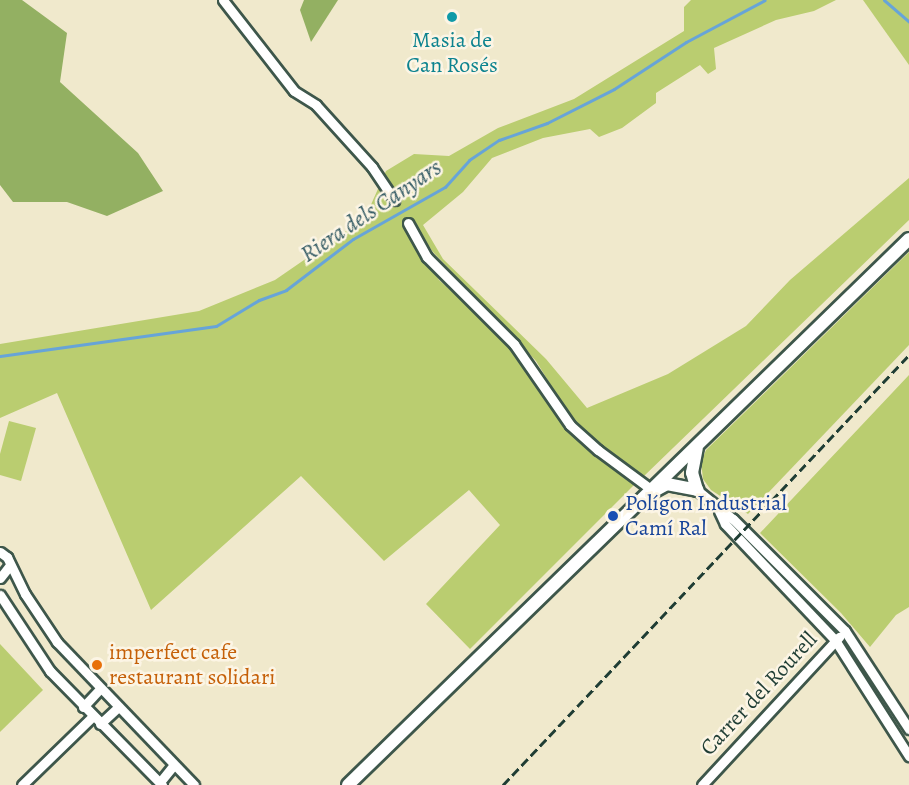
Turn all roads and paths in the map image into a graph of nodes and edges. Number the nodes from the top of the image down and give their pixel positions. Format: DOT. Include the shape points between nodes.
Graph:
graph roads {
  1 [pos="223,0"];
  2 [pos="394,200"];
  3 [pos="408,223"];
  4 [pos="909,239"];
  5 [pos="698,446"];
  6 [pos="697,490"];
  7 [pos="649,493"];
  8 [pos="719,511"];
  9 [pos="0,552"];
  10 [pos="10,565"];
  11 [pos="0,578"];
  12 [pos="0,595"];
  13 [pos="845,631"];
  14 [pos="835,640"];
  15 [pos="100,689"];
  16 [pos="83,707"];
  17 [pos="118,707"];
  18 [pos="92,717"];
  19 [pos="100,724"];
  20 [pos="909,729"];
  21 [pos="909,756"];
  22 [pos="174,765"];
  23 [pos="161,783"];
  24 [pos="191,784"];
  25 [pos="22,785"];
  26 [pos="348,785"];
  27 [pos="702,785"];
  1 -- 2 [label="street" via="294,92 316,105 372,167"];
  3 -- 7 [label="street" via="427,257 514,344 570,425"];
  4 -- 5 [label="street"];
  5 -- 6 [label="street" via="692,460"];
  5 -- 7 [label="street"];
  6 -- 7 [label="street" via="667,484"];
  6 -- 8 [label="street"];
  7 -- 26 [label="street"];
  8 -- 13 [label="street" via="733,519"];
  8 -- 14 [label="street" via="725,524"];
  9 -- 10 [label="street"];
  10 -- 11 [label="street"];
  10 -- 15 [label="street" via="57,642"];
  12 -- 16 [label="street" via="50,671"];
  13 -- 14 [label="street, Carrer del Rourell"];
  13 -- 20 [label="street"];
  14 -- 21 [label="street"];
  14 -- 27 [label="street, Carrer del Rourell"];
  15 -- 16 [label="street"];
  15 -- 17 [label="street"];
  16 -- 18 [label="street"];
  17 -- 19 [label="street"];
  17 -- 22 [label="street"];
  18 -- 19 [label="street"];
  18 -- 25 [label="street"];
  19 -- 23 [label="street"];
  22 -- 23 [label="street"];
  22 -- 24 [label="street"];
}
